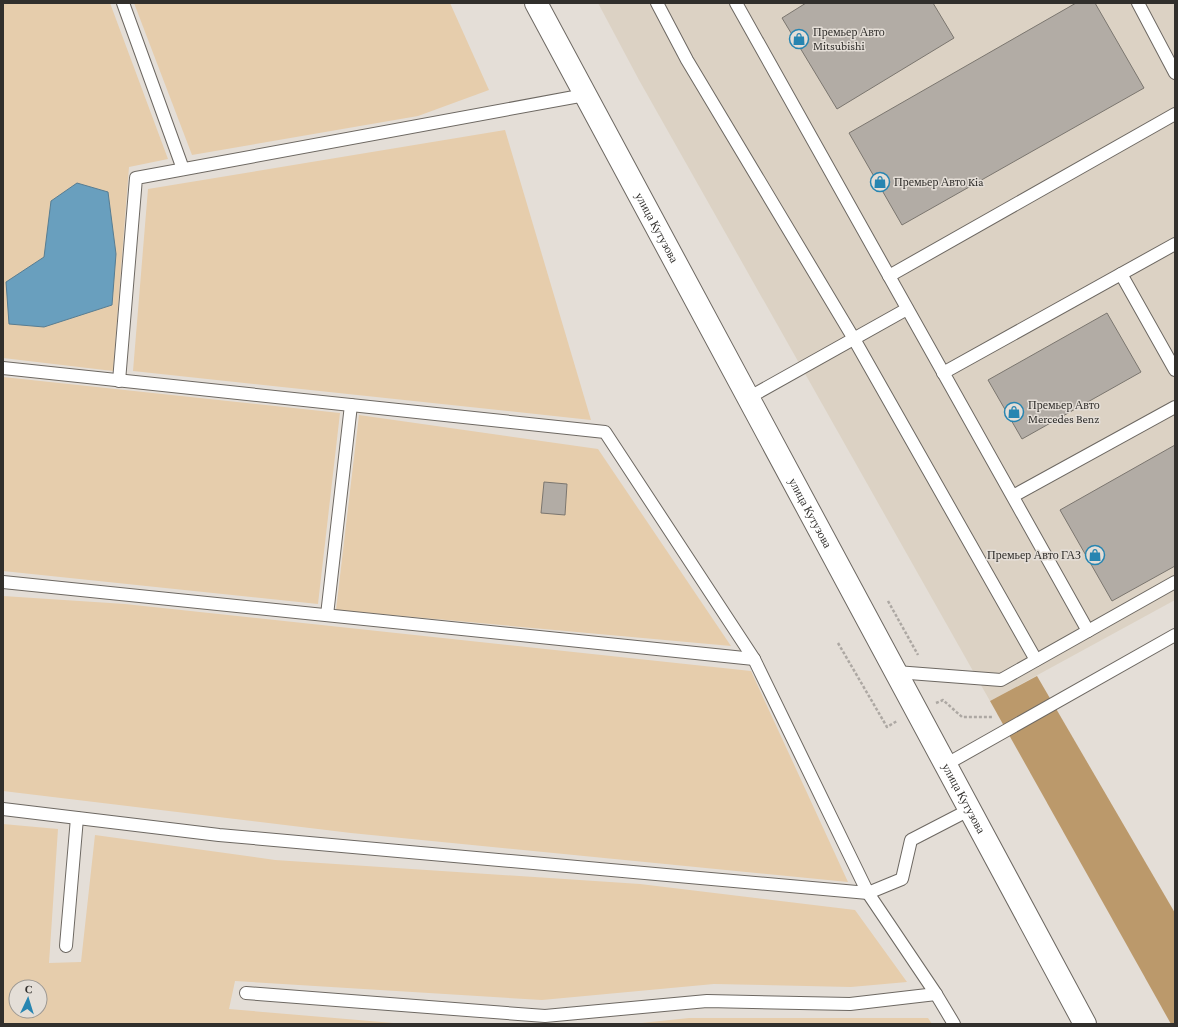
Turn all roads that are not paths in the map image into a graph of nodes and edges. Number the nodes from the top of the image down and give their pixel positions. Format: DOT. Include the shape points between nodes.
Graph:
graph roads {
  1 [pos="123,3"];
  2 [pos="536,3"];
  3 [pos="657,3"];
  4 [pos="736,3"];
  5 [pos="1138,3"];
  6 [pos="1175,73"];
  7 [pos="585,95"];
  8 [pos="1175,114"];
  9 [pos="183,169"];
  10 [pos="1175,244"];
  11 [pos="1121,274"];
  12 [pos="889,276"];
  13 [pos="907,309"];
  14 [pos="854,339"];
  15 [pos="3,368"];
  16 [pos="1175,370"];
  17 [pos="943,373"];
  18 [pos="119,380"];
  19 [pos="748,398"];
  20 [pos="351,405"];
  21 [pos="1175,407"];
  22 [pos="1012,496"];
  23 [pos="3,582"];
  24 [pos="1175,582"];
  25 [pos="327,615"];
  26 [pos="1088,631"];
  27 [pos="1175,635"];
  28 [pos="754,659"];
  29 [pos="1036,660"];
  30 [pos="896,672"];
  31 [pos="945,765"];
  32 [pos="3,809"];
  33 [pos="969,810"];
  34 [pos="77,818"];
  35 [pos="868,893"];
  36 [pos="66,946"];
  37 [pos="246,993"];
  38 [pos="936,994"];
  39 [pos="954,1024"];
  40 [pos="1085,1024"];
  1 -- 9 [label="lane"];
  2 -- 7 [label="main road, улица Кутузова"];
  3 -- 14 [label="lane" via="687,60"];
  4 -- 12 [label="lane"];
  5 -- 6 [label="lane"];
  7 -- 9 [label="lane"];
  7 -- 19 [label="main road, улица Кутузова"];
  8 -- 12 [label="lane"];
  9 -- 18 [label="lane" via="136,178"];
  10 -- 11 [label="lane"];
  11 -- 16 [label="lane"];
  11 -- 17 [label="lane"];
  12 -- 13 [label="lane"];
  13 -- 14 [label="lane"];
  13 -- 17 [label="lane"];
  14 -- 19 [label="lane"];
  14 -- 29 [label="lane"];
  15 -- 18 [label="lane"];
  17 -- 22 [label="lane"];
  18 -- 20 [label="lane"];
  19 -- 30 [label="main road, улица Кутузова"];
  20 -- 25 [label="lane"];
  20 -- 28 [label="lane" via="605,432"];
  21 -- 22 [label="lane"];
  22 -- 26 [label="lane"];
  23 -- 25 [label="lane"];
  24 -- 26 [label="lane"];
  25 -- 28 [label="lane"];
  26 -- 29 [label="lane"];
  27 -- 31 [label="lane"];
  28 -- 35 [label="lane"];
  29 -- 30 [label="lane" via="1001,680"];
  30 -- 31 [label="main road, улица Кутузова"];
  31 -- 33 [label="main road, улица Кутузова"];
  32 -- 34 [label="lane"];
  33 -- 35 [label="lane" via="911,840 902,879"];
  33 -- 40 [label="main road, улица Кутузова"];
  34 -- 35 [label="lane" via="219,835"];
  34 -- 36 [label="lane"];
  35 -- 38 [label="lane"];
  37 -- 38 [label="lane" via="545,1016 707,1001 850,1004"];
  38 -- 39 [label="lane"];
}
